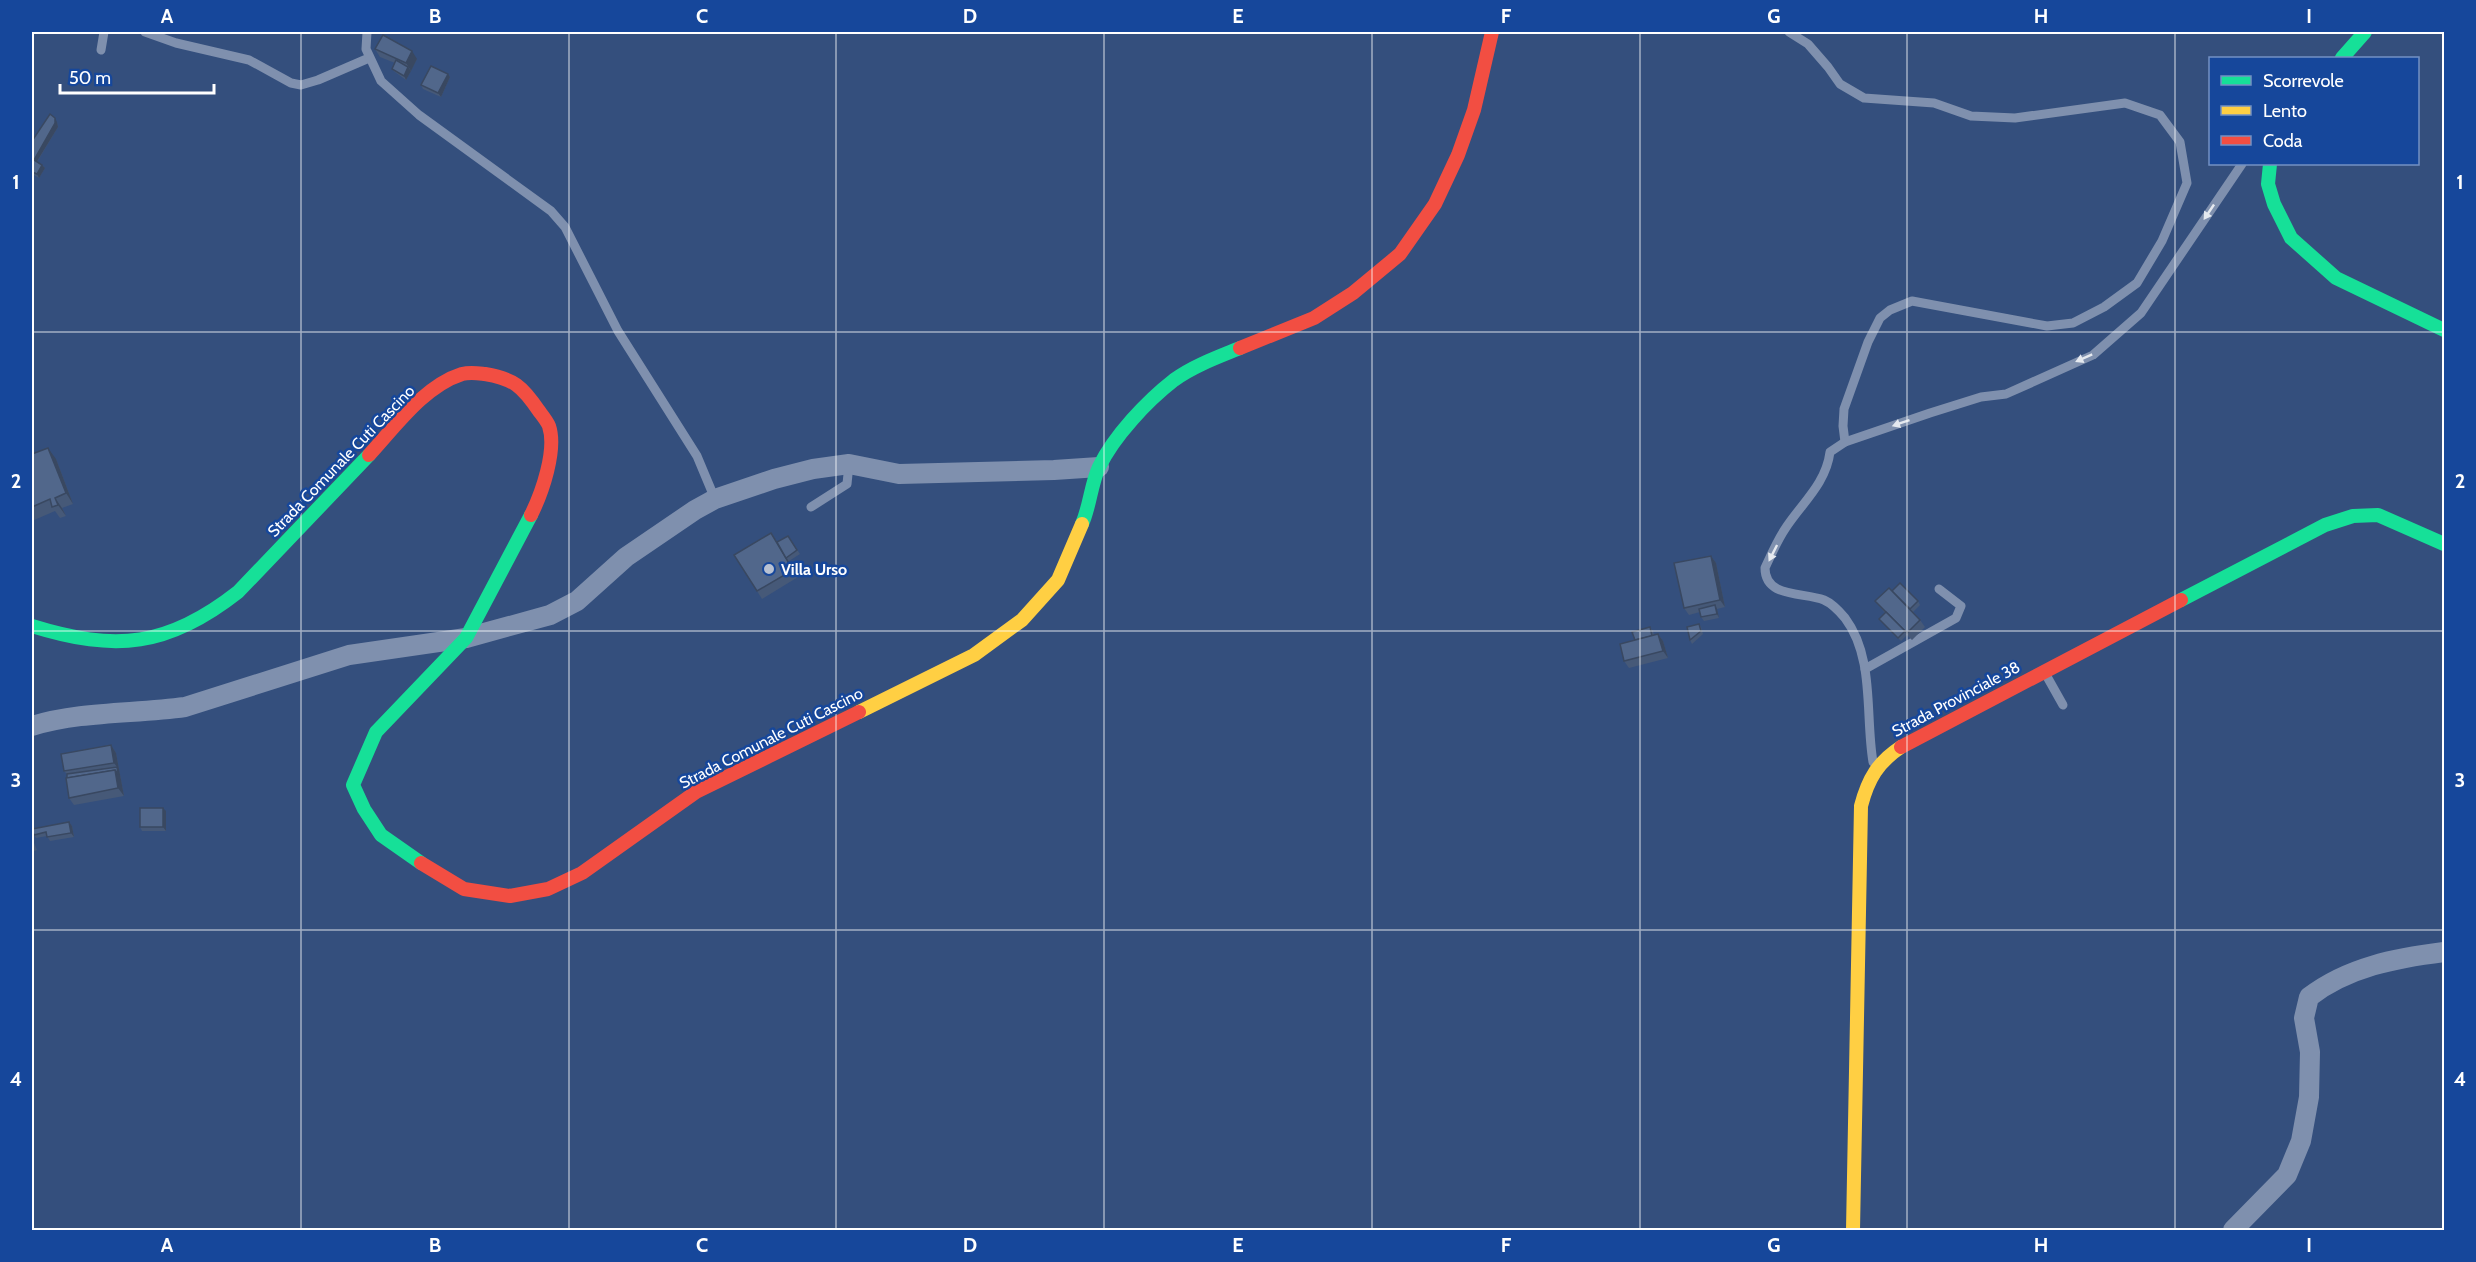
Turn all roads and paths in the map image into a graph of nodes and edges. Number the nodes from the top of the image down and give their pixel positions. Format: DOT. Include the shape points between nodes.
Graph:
graph roads {
  1 [pos="104,32"];
  2 [pos="146,32"];
  3 [pos="367,32"];
  4 [pos="1492,32"];
  5 [pos="1789,32"];
  6 [pos="2365,32"];
  7 [pos="101,50"];
  8 [pos="2343,57"];
  9 [pos="369,58"];
  10 [pos="2241,165"];
  11 [pos="2270,165"];
  12 [pos="2445,330"];
  13 [pos="1845,442"];
  14 [pos="849,464"];
  15 [pos="1099,467"];
  16 [pos="715,499"];
  17 [pos="811,507"];
  18 [pos="2445,544"];
  19 [pos="1939,589"];
  20 [pos="32,626"];
  21 [pos="466,638"];
  22 [pos="1865,669"];
  23 [pos="2044,671"];
  24 [pos="2063,705"];
  25 [pos="32,726"];
  26 [pos="1874,767"];
  27 [pos="2445,952"];
  28 [pos="1853,1230"];
  29 [pos="2233,1230"];
  1 -- 7 [label="lane"];
  2 -- 9 [label="lane" via="249,60 301,85"];
  3 -- 9 [label="lane"];
  4 -- 15 [label="street, Strada Comunale Cuti Cascino" via="1458,155 1436,204 1400,254 1353,293 1314,318 1176,379 1123,431"];
  5 -- 13 [label="lane" via="1808,44 1840,84 1864,98 1934,103 1971,116 2015,118 2125,103 2160,115 2180,142 2187,183 2163,241 2137,283 2073,323 2047,326 1912,301 1890,310 1880,318 1868,342 1848,398 1842,426"];
  6 -- 8 [label="street"];
  9 -- 16 [label="lane" via="381,81 401,101 551,211 565,226 618,330 697,456"];
  10 -- 13 [label="lane, one-way" via="2141,313 2093,355 2006,394 1971,400"];
  11 -- 12 [label="street" via="2268,184 2291,238 2336,278"];
  13 -- 22 [label="lane, one-way" via="1830,452 1828,468 1784,530 1765,574 1777,590 1826,601 1843,616 1855,634"];
  14 -- 15 [label="street" via="899,474"];
  14 -- 16 [label="street" via="774,479"];
  14 -- 17 [label="lane" via="847,484"];
  15 -- 21 [label="street, Strada Comunale Cuti Cascino" via="1086,515 1058,580 1022,620 974,655 696,792 582,873 548,889 510,896 464,889 381,835 353,785 376,732"];
  16 -- 21 [label="street" via="626,557 578,601 550,615"];
  18 -- 23 [label="street, Strada Provinciale 38" via="2378,515 2353,516 2325,525"];
  19 -- 22 [label="lane" via="1961,606 1956,618"];
  20 -- 21 [label="street, Strada Comunale Cuti Cascino" via="96,643 147,639 195,623 218,610 421,400 439,386 470,372 507,378 527,393 549,425 551,444 547,472 534,509"];
  21 -- 25 [label="street" via="349,655 185,707 106,712"];
  22 -- 26 [label="lane"];
  23 -- 24 [label="lane"];
  23 -- 26 [label="street, Strada Provinciale 38" via="1914,739"];
  26 -- 28 [label="street" via="1861,806"];
  27 -- 29 [label="street" via="2402,957 2339,976 2309,997 2304,1018 2310,1052 2309,1097 2301,1141 2287,1175"];
}
